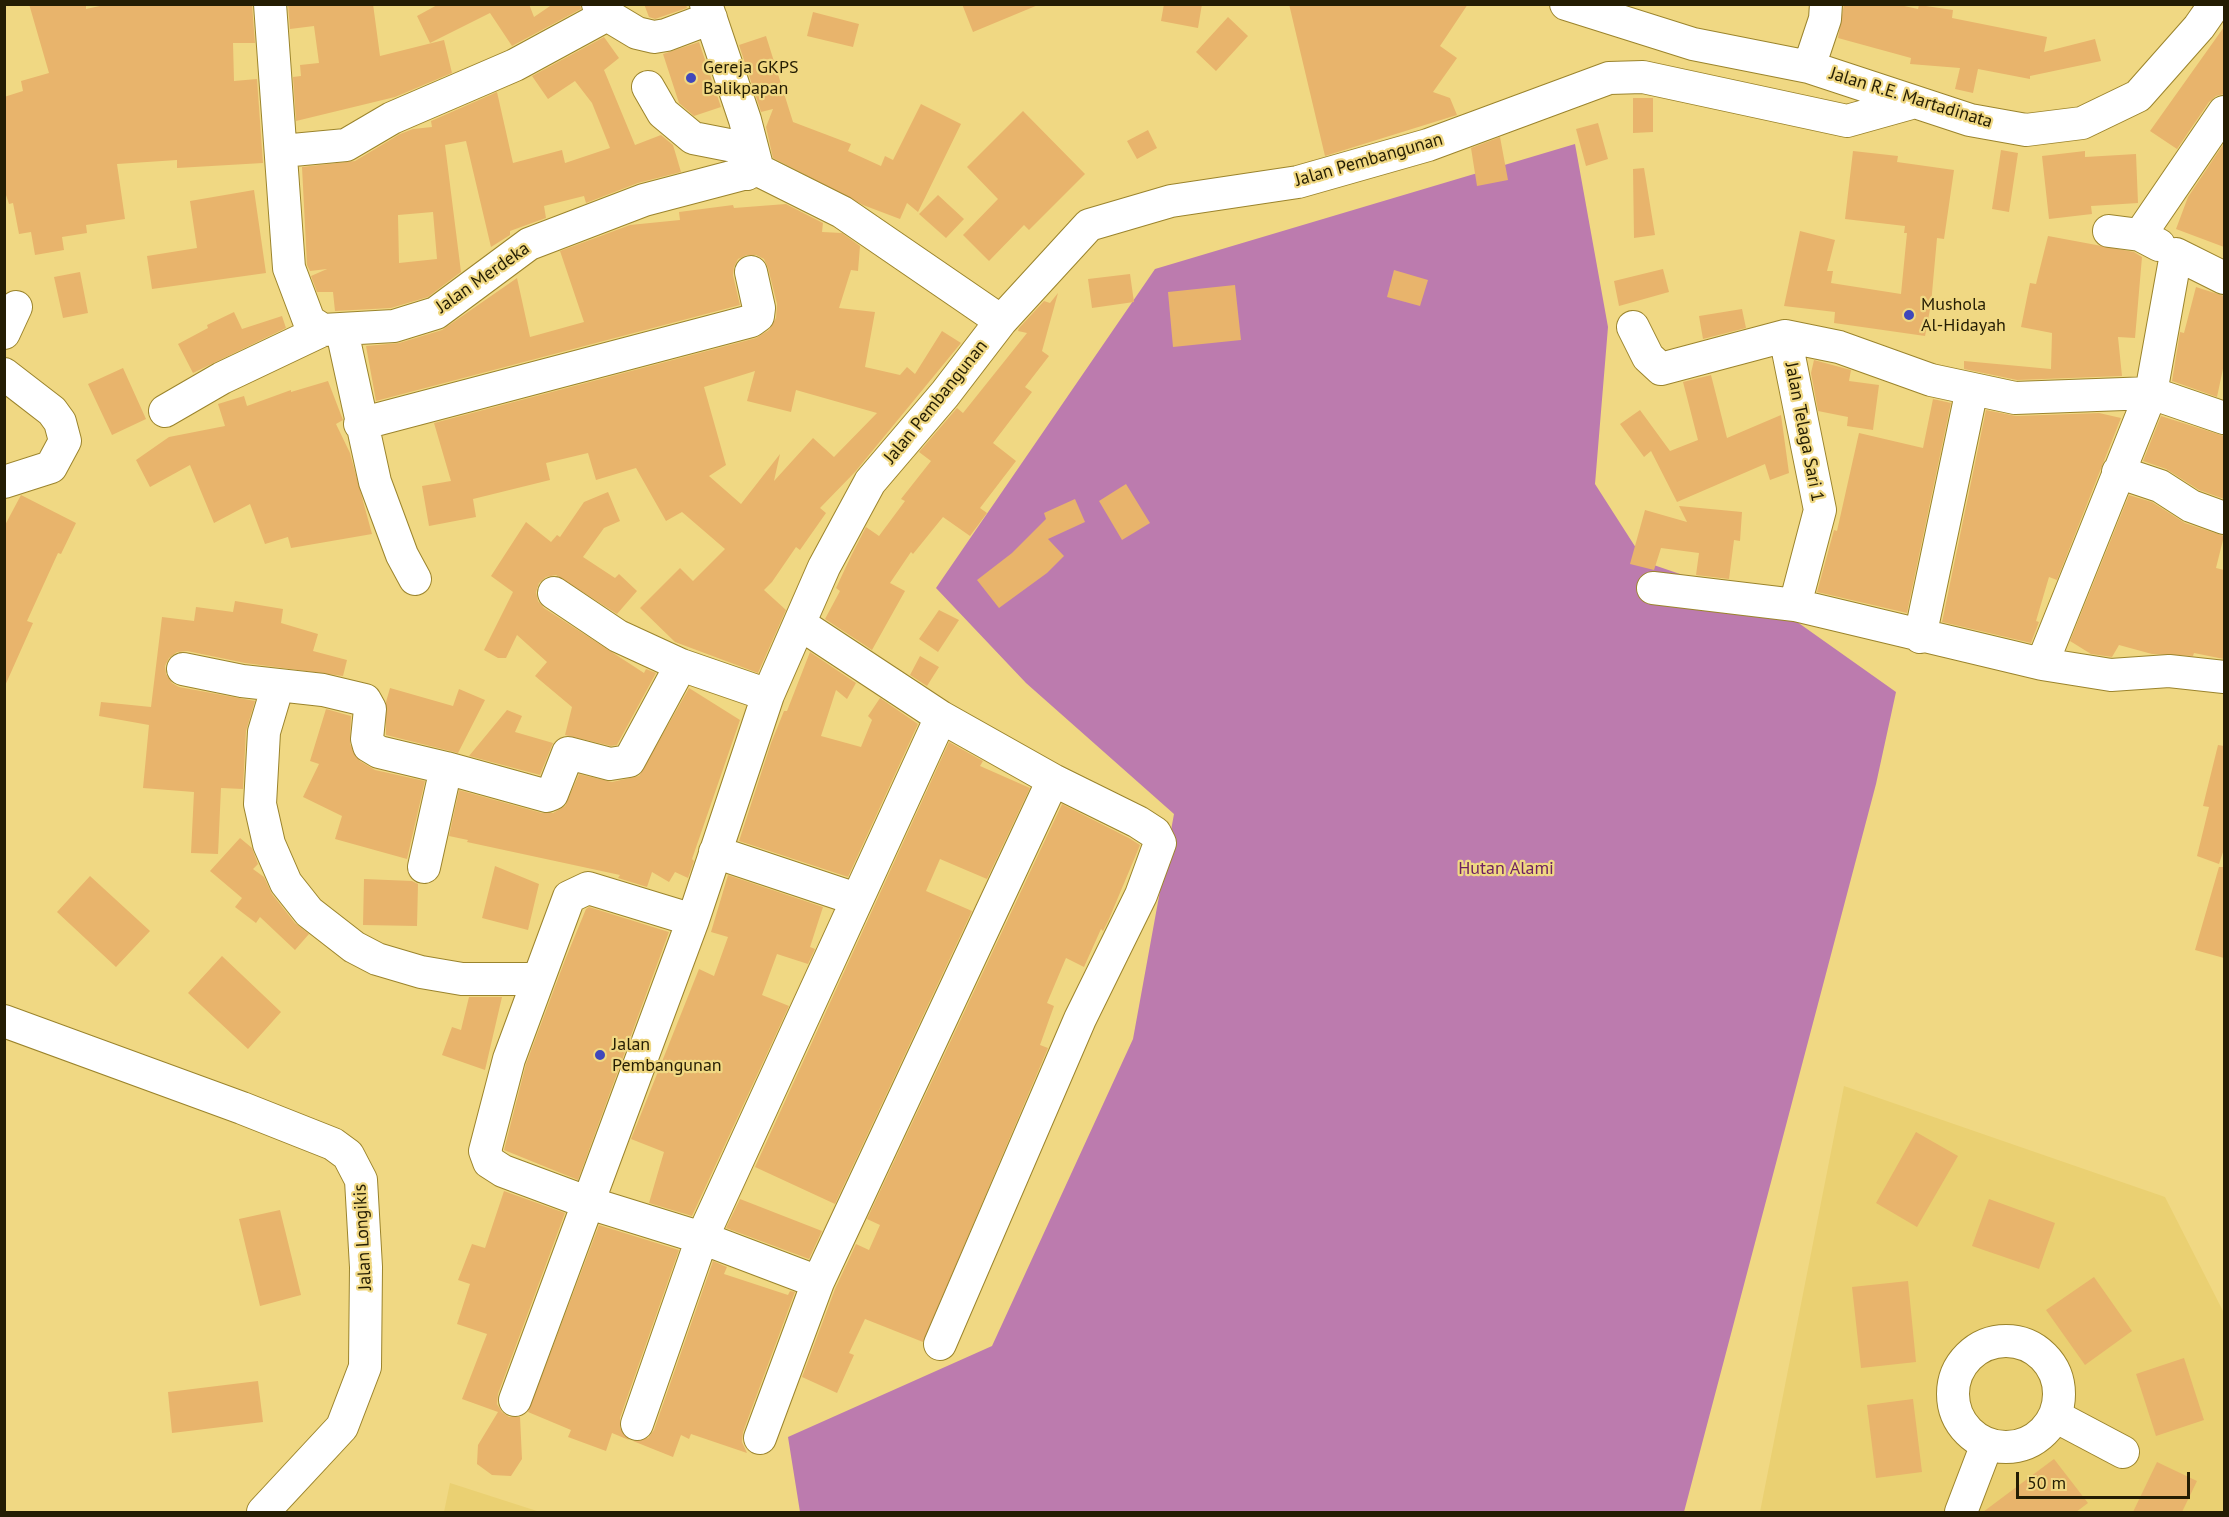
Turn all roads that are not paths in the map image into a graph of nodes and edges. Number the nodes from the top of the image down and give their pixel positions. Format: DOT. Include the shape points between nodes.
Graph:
graph roads {
  1 [pos="270,4"];
  2 [pos="1566,4"];
  3 [pos="1826,4"];
  4 [pos="2215,4"];
  5 [pos="603,10"];
  6 [pos="708,11"];
  7 [pos="1809,67"];
  8 [pos="648,87"];
  9 [pos="1915,102"];
  10 [pos="2224,112"];
  11 [pos="282,151"];
  12 [pos="752,172"];
  13 [pos="2109,231"];
  14 [pos="2140,235"];
  15 [pos="2176,254"];
  16 [pos="751,272"];
  17 [pos="2224,278"];
  18 [pos="1001,321"];
  19 [pos="1633,327"];
  20 [pos="332,331"];
  21 [pos="1785,336"];
  22 [pos="4,374"];
  23 [pos="1972,389"];
  24 [pos="2151,393"];
  25 [pos="165,411"];
  26 [pos="2224,418"];
  27 [pos="360,424"];
  28 [pos="2118,472"];
  29 [pos="4,482"];
  30 [pos="2224,518"];
  31 [pos="415,579"];
  32 [pos="1653,588"];
  33 [pos="554,593"];
  34 [pos="1795,605"];
  35 [pos="800,624"];
  36 [pos="1920,637"];
  37 [pos="2042,664"];
  38 [pos="681,665"];
  39 [pos="183,669"];
  40 [pos="2224,677"];
  41 [pos="278,685"];
  42 [pos="768,695"];
  43 [pos="941,717"];
  44 [pos="446,768"];
  45 [pos="1053,780"];
  46 [pos="715,852"];
  47 [pos="423,867"];
  48 [pos="856,899"];
  49 [pos="693,920"];
  50 [pos="538,979"];
  51 [pos="4,1021"];
  52 [pos="590,1203"];
  53 [pos="702,1238"];
  54 [pos="819,1282"];
  55 [pos="940,1344"];
  56 [pos="515,1400"];
  57 [pos="2055,1416"];
  58 [pos="637,1424"];
  59 [pos="760,1438"];
  60 [pos="1987,1444"];
  61 [pos="2122,1452"];
  62 [pos="263,1512"];
  63 [pos="1961,1512"];
  1 -- 11 [label="street"];
  2 -- 7 [label="street, Jalan R.E. Martadinata" via="1694,44"];
  3 -- 7 [label="street"];
  4 -- 9 [label="street, Jalan R.E. Martadinata" via="2138,96 2082,123 2026,130 1970,120"];
  5 -- 6 [label="street" via="637,33 654,37 666,35"];
  5 -- 11 [label="street" via="514,65 392,118 346,145"];
  6 -- 12 [label="street" via="745,120"];
  7 -- 9 [label="street, Jalan R.E. Martadinata"];
  8 -- 12 [label="street" via="663,113 693,138 739,147"];
  9 -- 18 [label="street, Jalan Pembangunan" via="1847,121 1643,77 1609,78 1428,145 1298,182 1171,201 1100,219 1079,235"];
  10 -- 14 [label="street"];
  11 -- 20 [label="street" via="289,268 309,321"];
  12 -- 18 [label="street" via="842,212"];
  12 -- 20 [label="street, Jalan Merdeka" via="644,201 529,244 436,313 394,326"];
  13 -- 14 [label="street"];
  14 -- 15 [label="street"];
  15 -- 17 [label="street"];
  15 -- 24 [label="street"];
  16 -- 27 [label="street" via="759,308 758,316 751,321"];
  18 -- 35 [label="street, Jalan Pembangunan" via="870,482 824,567"];
  19 -- 21 [label="street" via="1648,357 1661,369"];
  20 -- 25 [label="street, Jalan Merdeka" via="222,378"];
  20 -- 27 [label="street"];
  21 -- 23 [label="street, Jalan Telaga Sari 1" via="1839,347 1931,380"];
  21 -- 34 [label="street, Jalan Telaga Sari 1" via="1820,510"];
  22 -- 29 [label="street" via="52,411 65,441 51,467"];
  23 -- 24 [label="street, Jalan Telaga Sari 1" via="2015,398"];
  23 -- 36 [label="street"];
  24 -- 26 [label="street, Jalan Telaga Sari 1"];
  24 -- 28 [label="street"];
  27 -- 31 [label="street" via="381,500"];
  28 -- 30 [label="street" via="2160,486 2191,506"];
  28 -- 37 [label="street"];
  32 -- 34 [label="street"];
  33 -- 38 [label="street" via="598,625"];
  34 -- 36 [label="street"];
  35 -- 42 [label="street, Jalan Pembangunan"];
  35 -- 43 [label="street"];
  36 -- 37 [label="street"];
  37 -- 40 [label="street" via="2111,675 2169,671"];
  38 -- 42 [label="street"];
  38 -- 44 [label="street" via="629,761 610,764 568,753 550,796"];
  39 -- 41 [label="street"];
  41 -- 44 [label="street" via="365,700 370,709 369,746 393,756"];
  41 -- 50 [label="street" via="264,732 260,804 269,844 286,883 309,912 354,947 399,966 462,979"];
  42 -- 46 [label="street, Jalan Pembangunan"];
  43 -- 45 [label="street"];
  43 -- 48 [label="street"];
  44 -- 47 [label="street"];
  45 -- 54 [label="street"];
  45 -- 55 [label="street" via="1138,822 1155,833 1160,843 1141,895 1080,1019"];
  46 -- 48 [label="street"];
  46 -- 49 [label="street, Jalan Pembangunan"];
  48 -- 53 [label="street"];
  49 -- 50 [label="street" via="588,888 578,891 569,897"];
  49 -- 52 [label="street, Jalan Pembangunan"];
  50 -- 52 [label="street" via="509,1059 485,1152 489,1162 503,1171"];
  51 -- 62 [label="street, Jalan Longikis" via="242,1108 333,1144 348,1155 361,1180 366,1267 364,1367 342,1427"];
  52 -- 53 [label="street"];
  52 -- 56 [label="street, Jalan Pembangunan"];
  53 -- 54 [label="street"];
  53 -- 58 [label="street"];
  54 -- 59 [label="street"];
  57 -- 60 [label="street" via="2037,1437 2022,1445"];
  57 -- 60 [label="street" via="2060,1391 2055,1372 2044,1356 2029,1345 2011,1340 1992,1342 1962,1364 1954,1382 1954,1401 1960,1419 1971,1434"];
  57 -- 61 [label="street"];
  60 -- 63 [label="street"];
}
